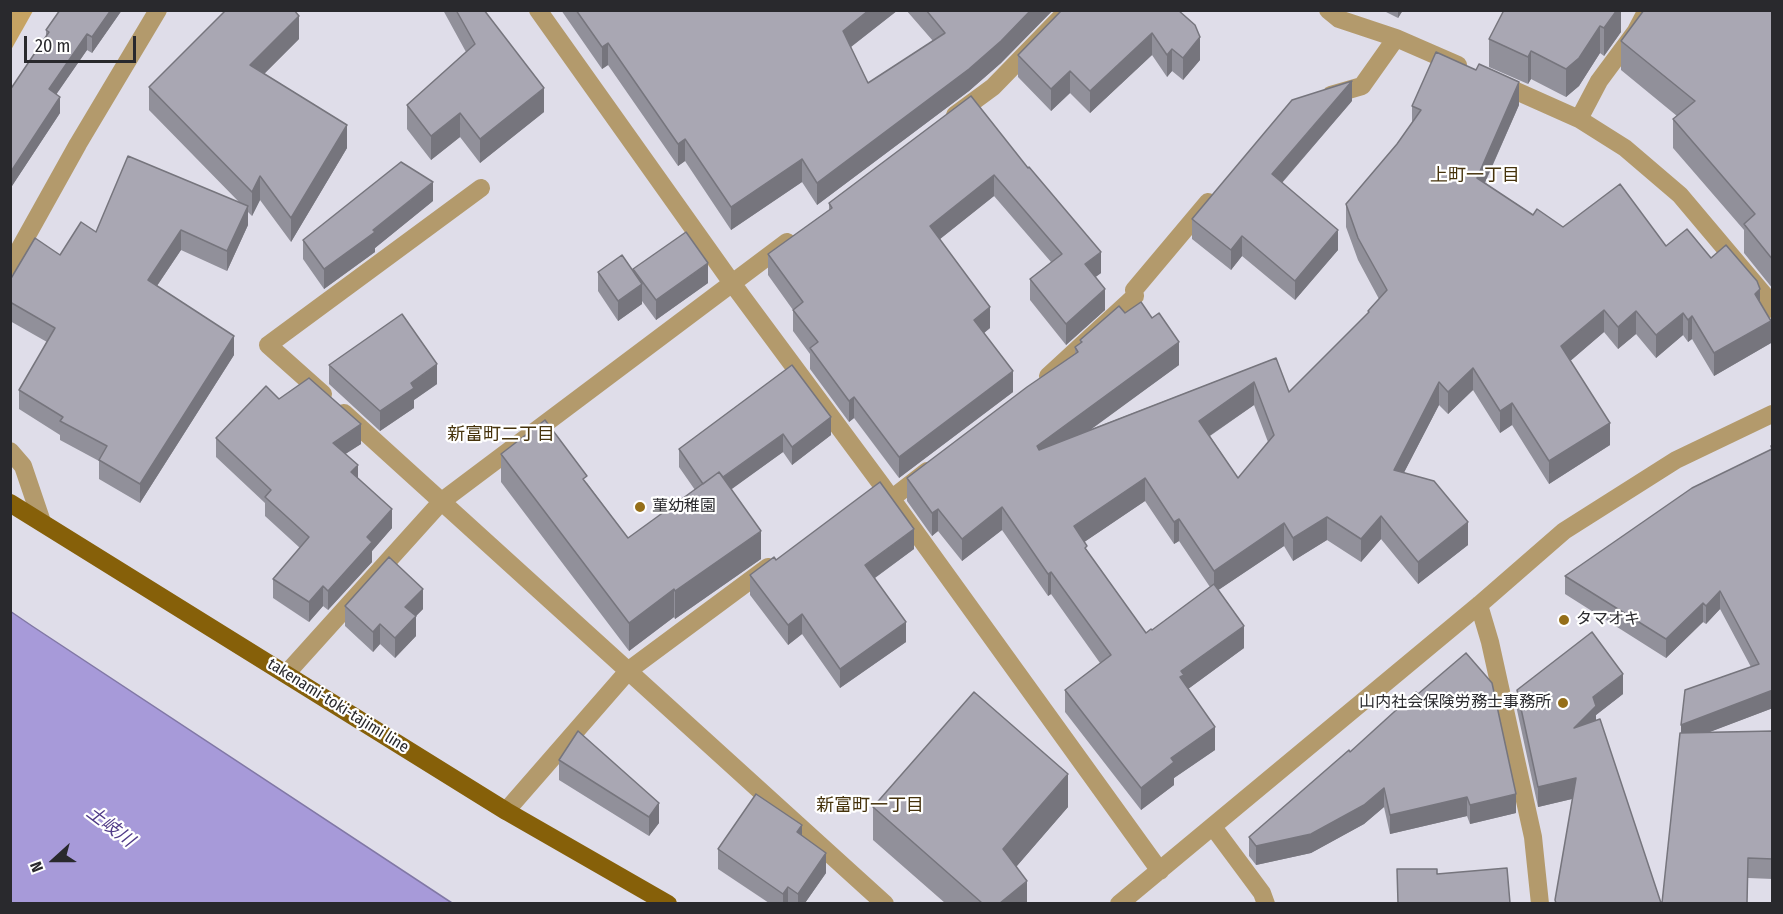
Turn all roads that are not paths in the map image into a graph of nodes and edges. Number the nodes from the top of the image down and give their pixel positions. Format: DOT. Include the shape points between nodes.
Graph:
graph roads {
  1 [pos="158,10"];
  2 [pos="538,10"];
  3 [pos="1068,10"];
  4 [pos="1328,10"];
  5 [pos="1647,10"];
  6 [pos="1396,38"];
  7 [pos="1318,99"];
  8 [pos="1579,119"];
  9 [pos="937,129"];
  10 [pos="481,188"];
  11 [pos="1217,191"];
  12 [pos="797,234"];
  13 [pos="10,266"];
  14 [pos="732,283"];
  15 [pos="1773,309"];
  16 [pos="1033,389"];
  17 [pos="1773,414"];
  18 [pos="10,451"];
  19 [pos="943,459"];
  20 [pos="881,491"];
  21 [pos="442,501"];
  22 [pos="10,503"];
  23 [pos="42,522"];
  24 [pos="778,560"];
  25 [pos="1479,604"];
  26 [pos="629,669"];
  27 [pos="286,674"];
  28 [pos="506,811"];
  29 [pos="1213,827"];
  30 [pos="1160,871"];
  31 [pos="668,903"];
  32 [pos="885,903"];
  33 [pos="1119,903"];
  34 [pos="1266,903"];
  35 [pos="1540,903"];
  1 -- 13 [label="street"];
  2 -- 14 [label="street"];
  3 -- 9 [label="street" via="993,87"];
  4 -- 6 [label="street" via="1339,19"];
  5 -- 8 [label="street" via="1599,81"];
  6 -- 7 [label="street" via="1362,86"];
  6 -- 8 [label="street"];
  8 -- 15 [label="street" via="1625,148 1680,195"];
  10 -- 21 [label="street" via="268,345"];
  11 -- 16 [label="street" via="1134,290 1135,296"];
  12 -- 14 [label="street"];
  14 -- 20 [label="street"];
  14 -- 21 [label="street"];
  17 -- 25 [label="street" via="1676,460 1564,531"];
  18 -- 23 [label="street" via="23,466"];
  19 -- 20 [label="street"];
  20 -- 30 [label="street"];
  21 -- 26 [label="street"];
  21 -- 27 [label="street"];
  22 -- 23 [label="main road, takenami-toki-tajimi line"];
  23 -- 27 [label="main road, takenami-toki-tajimi line"];
  24 -- 26 [label="street"];
  25 -- 29 [label="street"];
  25 -- 35 [label="street" via="1533,837"];
  26 -- 28 [label="street"];
  26 -- 32 [label="street"];
  27 -- 28 [label="main road, takenami-toki-tajimi line"];
  28 -- 31 [label="main road, takenami-toki-tajimi line"];
  29 -- 30 [label="street"];
  29 -- 34 [label="street"];
  30 -- 33 [label="street"];
}
